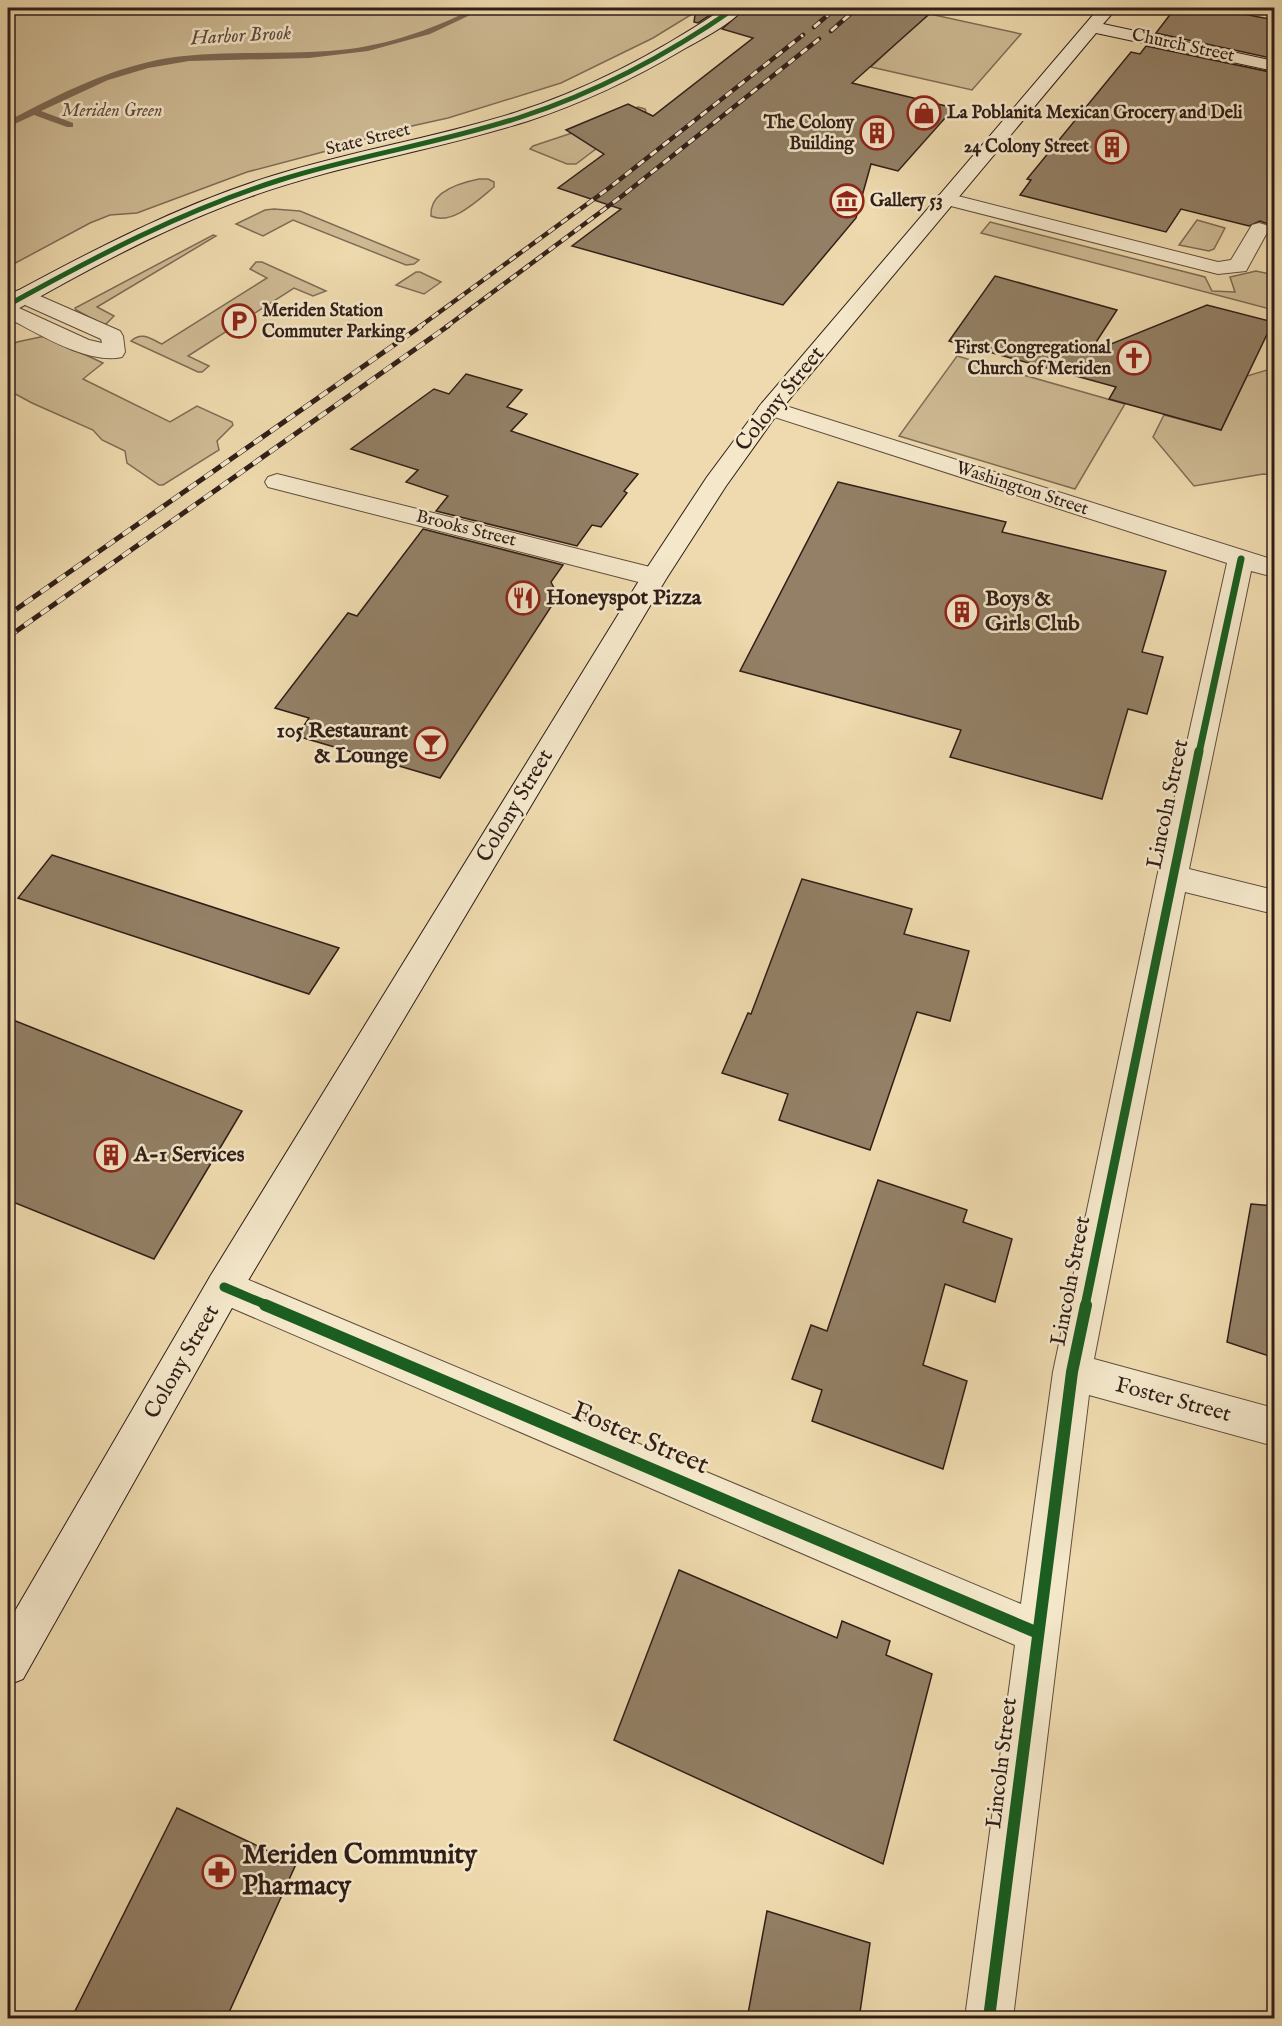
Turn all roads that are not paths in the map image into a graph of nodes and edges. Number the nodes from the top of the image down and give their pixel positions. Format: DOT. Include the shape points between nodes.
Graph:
graph roads {
  1 [pos="735,8"];
  2 [pos="1100,17"];
  3 [pos="1275,66"];
  4 [pos="946,199"];
  5 [pos="1259,229"];
  6 [pos="13,304"];
  7 [pos="113,344"];
  8 [pos="770,408"];
  9 [pos="277,482"];
  10 [pos="1258,564"];
  11 [pos="654,577"];
  12 [pos="1172,877"];
  13 [pos="1275,902"];
  14 [pos="224,1287"];
  15 [pos="1072,1372"];
  16 [pos="1275,1427"];
  17 [pos="1038,1633"];
  18 [pos="8,1664"];
  19 [pos="989,2019"];
  1 -- 6 [label="street, State Street" via="646,64 574,98 492,125 241,192 158,226"];
  2 -- 3 [label="street, Church Street"];
  2 -- 4 [label="street, Colony Street"];
  4 -- 5 [label="street" via="1218,268 1238,266"];
  4 -- 8 [label="street, Colony Street"];
  6 -- 7 [label="street" via="84,346"];
  8 -- 10 [label="street, Washington Street"];
  8 -- 11 [label="street, Colony Street"];
  9 -- 11 [label="street, Brooks Street"];
  10 -- 12 [label="street, Lincoln Street"];
  11 -- 14 [label="street, Colony Street"];
  12 -- 13 [label="street"];
  12 -- 15 [label="street, Lincoln Street"];
  14 -- 17 [label="street, Foster Street"];
  14 -- 18 [label="street, Colony Street"];
  15 -- 16 [label="street, Foster Street"];
  15 -- 17 [label="street, Lincoln Street"];
  17 -- 19 [label="street, Lincoln Street"];
}
